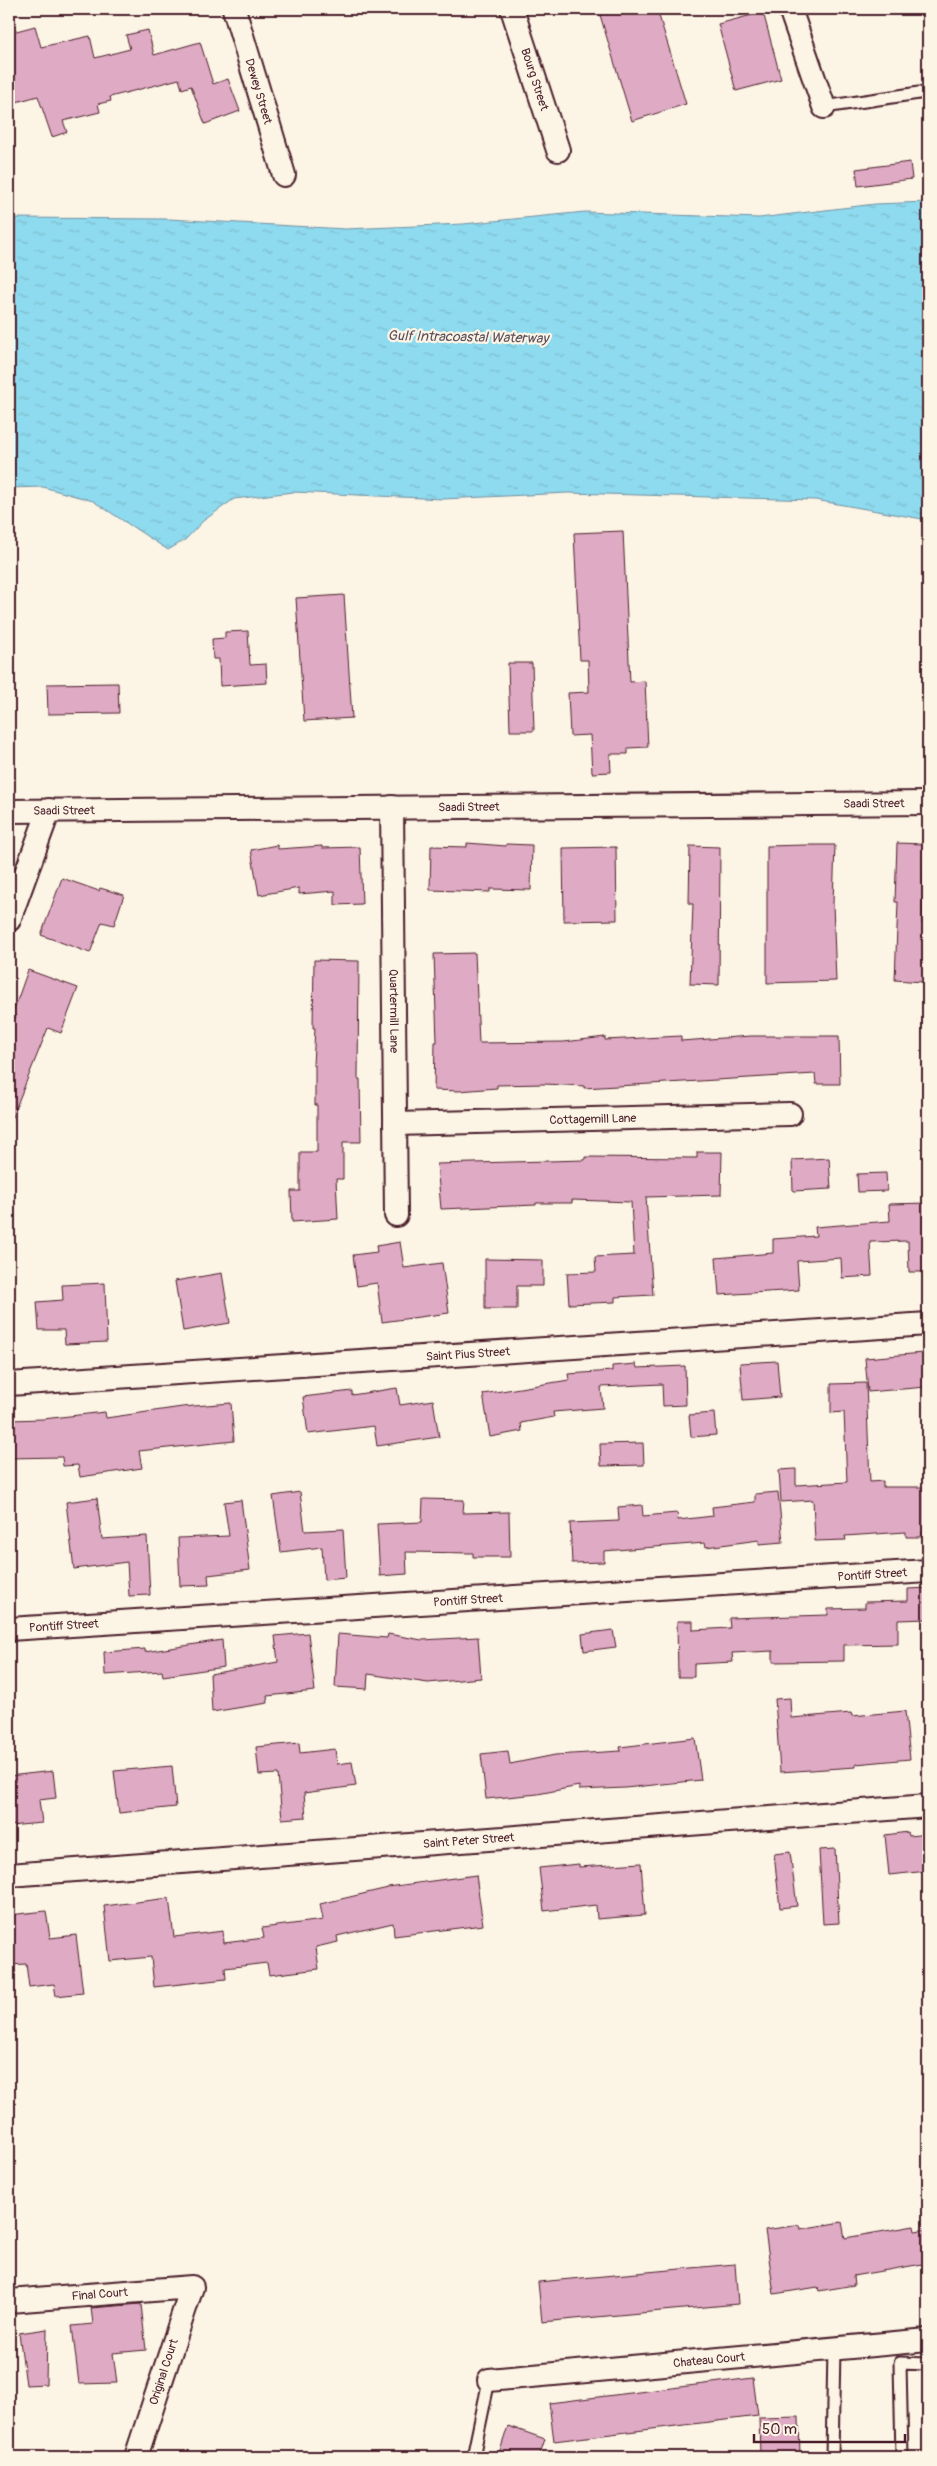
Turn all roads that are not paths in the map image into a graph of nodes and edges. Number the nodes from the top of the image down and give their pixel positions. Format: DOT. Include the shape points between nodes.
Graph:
graph roads {
  1 [pos="234,9"];
  2 [pos="512,9"];
  3 [pos="790,9"];
  4 [pos="919,93"];
  5 [pos="824,107"];
  6 [pos="558,150"];
  7 [pos="284,175"];
  8 [pos="928,803"];
  9 [pos="392,807"];
  10 [pos="49,810"];
  11 [pos="9,811"];
  12 [pos="9,920"];
  13 [pos="790,1114"];
  14 [pos="395,1124"];
  15 [pos="396,1215"];
  16 [pos="928,1324"];
  17 [pos="9,1384"];
  18 [pos="928,1571"];
  19 [pos="9,1629"];
  20 [pos="928,1806"];
  21 [pos="9,1875"];
  22 [pos="192,2287"];
  23 [pos="9,2301"];
  24 [pos="928,2340"];
  25 [pos="834,2348"];
  26 [pos="928,2364"];
  27 [pos="489,2380"];
  28 [pos="136,2457"];
  29 [pos="473,2457"];
  30 [pos="832,2457"];
  31 [pos="902,2457"];
  1 -- 7 [label="street, Dewey Street"];
  2 -- 6 [label="street, Bourg Street"];
  3 -- 5 [label="street"];
  4 -- 5 [label="lane"];
  8 -- 9 [label="street, Saadi Street"];
  9 -- 10 [label="street, Saadi Street"];
  9 -- 14 [label="street, Quartermill Lane"];
  10 -- 11 [label="street, Saadi Street"];
  10 -- 12 [label="street"];
  13 -- 14 [label="street, Cottagemill Lane"];
  14 -- 15 [label="street, Quartermill Lane"];
  16 -- 17 [label="street, Saint Pius Street"];
  18 -- 19 [label="street, Pontiff Street"];
  20 -- 21 [label="street, Saint Peter Street"];
  22 -- 23 [label="street, Final Court"];
  22 -- 28 [label="street, Original Court"];
  24 -- 25 [label="street, Chateau Court"];
  25 -- 27 [label="street, Chateau Court"];
  25 -- 30 [label="lane"];
  26 -- 31 [label="lane" via="900,2363"];
  27 -- 29 [label="lane"];
}
